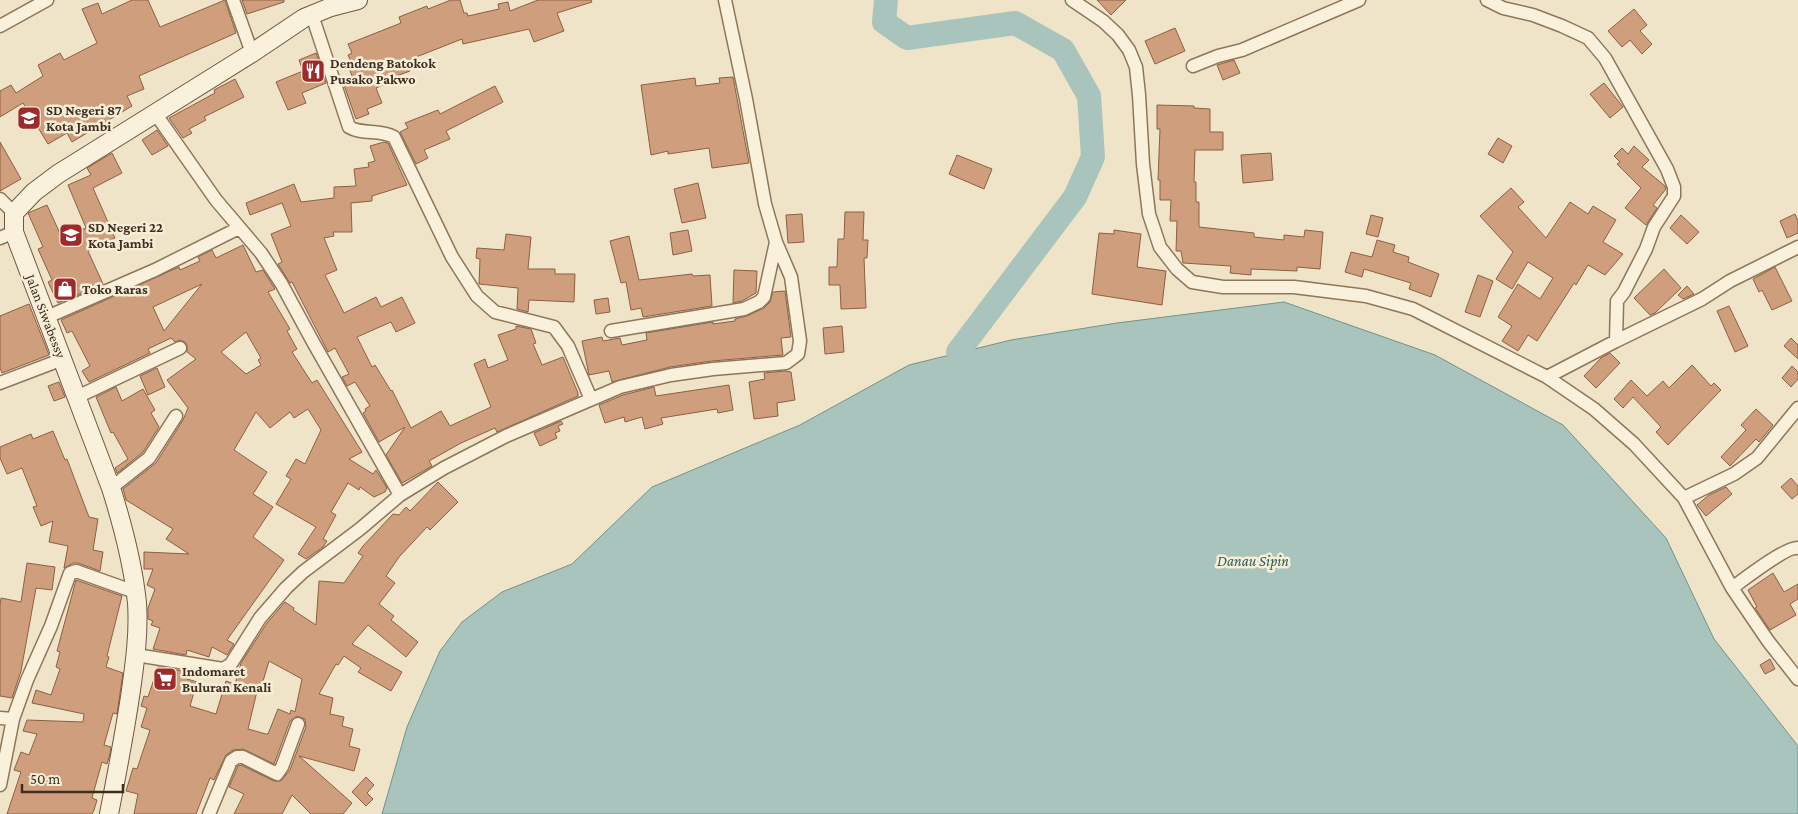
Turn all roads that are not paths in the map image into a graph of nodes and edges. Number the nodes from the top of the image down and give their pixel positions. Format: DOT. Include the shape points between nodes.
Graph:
graph roads {
  1 [pos="47,0"];
  2 [pos="232,0"];
  3 [pos="358,0"];
  4 [pos="725,0"];
  5 [pos="1072,0"];
  6 [pos="1359,0"];
  7 [pos="1488,0"];
  8 [pos="312,15"];
  9 [pos="0,26"];
  10 [pos="252,53"];
  11 [pos="1193,66"];
  12 [pos="155,113"];
  13 [pos="0,198"];
  14 [pos="14,213"];
  15 [pos="239,228"];
  16 [pos="7,235"];
  17 [pos="776,242"];
  18 [pos="1798,247"];
  19 [pos="47,317"];
  20 [pos="611,331"];
  21 [pos="1616,340"];
  22 [pos="180,348"];
  23 [pos="63,359"];
  24 [pos="1547,377"];
  25 [pos="0,383"];
  26 [pos="77,397"];
  27 [pos="591,399"];
  28 [pos="1798,408"];
  29 [pos="176,416"];
  30 [pos="112,488"];
  31 [pos="400,495"];
  32 [pos="1684,498"];
  33 [pos="1798,548"];
  34 [pos="1732,588"];
  35 [pos="135,592"];
  36 [pos="136,655"];
  37 [pos="1798,679"];
  38 [pos="6,718"];
  39 [pos="298,724"];
  40 [pos="0,785"];
  41 [pos="109,814"];
  42 [pos="209,814"];
  1 -- 9 [label="street"];
  2 -- 10 [label="street"];
  3 -- 8 [label="main road"];
  4 -- 17 [label="street" via="765,204"];
  5 -- 24 [label="street" via="1103,20 1129,50 1136,67 1149,214 1160,247 1177,270 1192,282 1223,287 1294,287 1375,299 1413,309"];
  6 -- 11 [label="street" via="1242,50"];
  7 -- 21 [label="street" via="1588,38 1605,58 1674,186 1674,196 1654,227 1646,250 1617,301"];
  8 -- 10 [label="main road"];
  8 -- 27 [label="street" via="349,127 394,137 452,257 477,296 495,312 554,327 568,346"];
  10 -- 12 [label="main road"];
  12 -- 14 [label="main road" via="58,174"];
  12 -- 15 [label="street"];
  13 -- 14 [label="street"];
  14 -- 16 [label="main road, Jalan Siwabessy"];
  15 -- 19 [label="street" via="155,270"];
  15 -- 31 [label="street" via="281,283"];
  16 -- 19 [label="main road, Jalan Siwabessy"];
  17 -- 20 [label="street" via="764,297 753,306"];
  17 -- 27 [label="street" via="791,277 800,341 798,354 791,360 671,375 620,387"];
  18 -- 21 [label="street" via="1702,299"];
  19 -- 23 [label="main road, Jalan Siwabessy"];
  21 -- 24 [label="street"];
  22 -- 26 [label="street"];
  23 -- 25 [label="street"];
  23 -- 26 [label="main road, Jalan Siwabessy"];
  24 -- 32 [label="street" via="1594,409 1634,444"];
  26 -- 30 [label="main road, Jalan Siwabessy"];
  27 -- 31 [label="street" via="506,436"];
  28 -- 32 [label="street" via="1757,458 1734,474"];
  29 -- 30 [label="street" via="149,458"];
  30 -- 35 [label="main road, Jalan Siwabessy"];
  31 -- 36 [label="street" via="286,588 260,618 227,667"];
  32 -- 34 [label="street"];
  33 -- 34 [label="street" via="1781,554"];
  34 -- 37 [label="street" via="1768,642"];
  35 -- 36 [label="main road, Jalan Siwabessy"];
  35 -- 38 [label="street" via="76,571 70,572 51,626"];
  36 -- 41 [label="main road, Jalan Siwabessy" via="126,730"];
  38 -- 40 [label="street"];
  39 -- 42 [label="street" via="277,774 243,757 231,761"];
}
